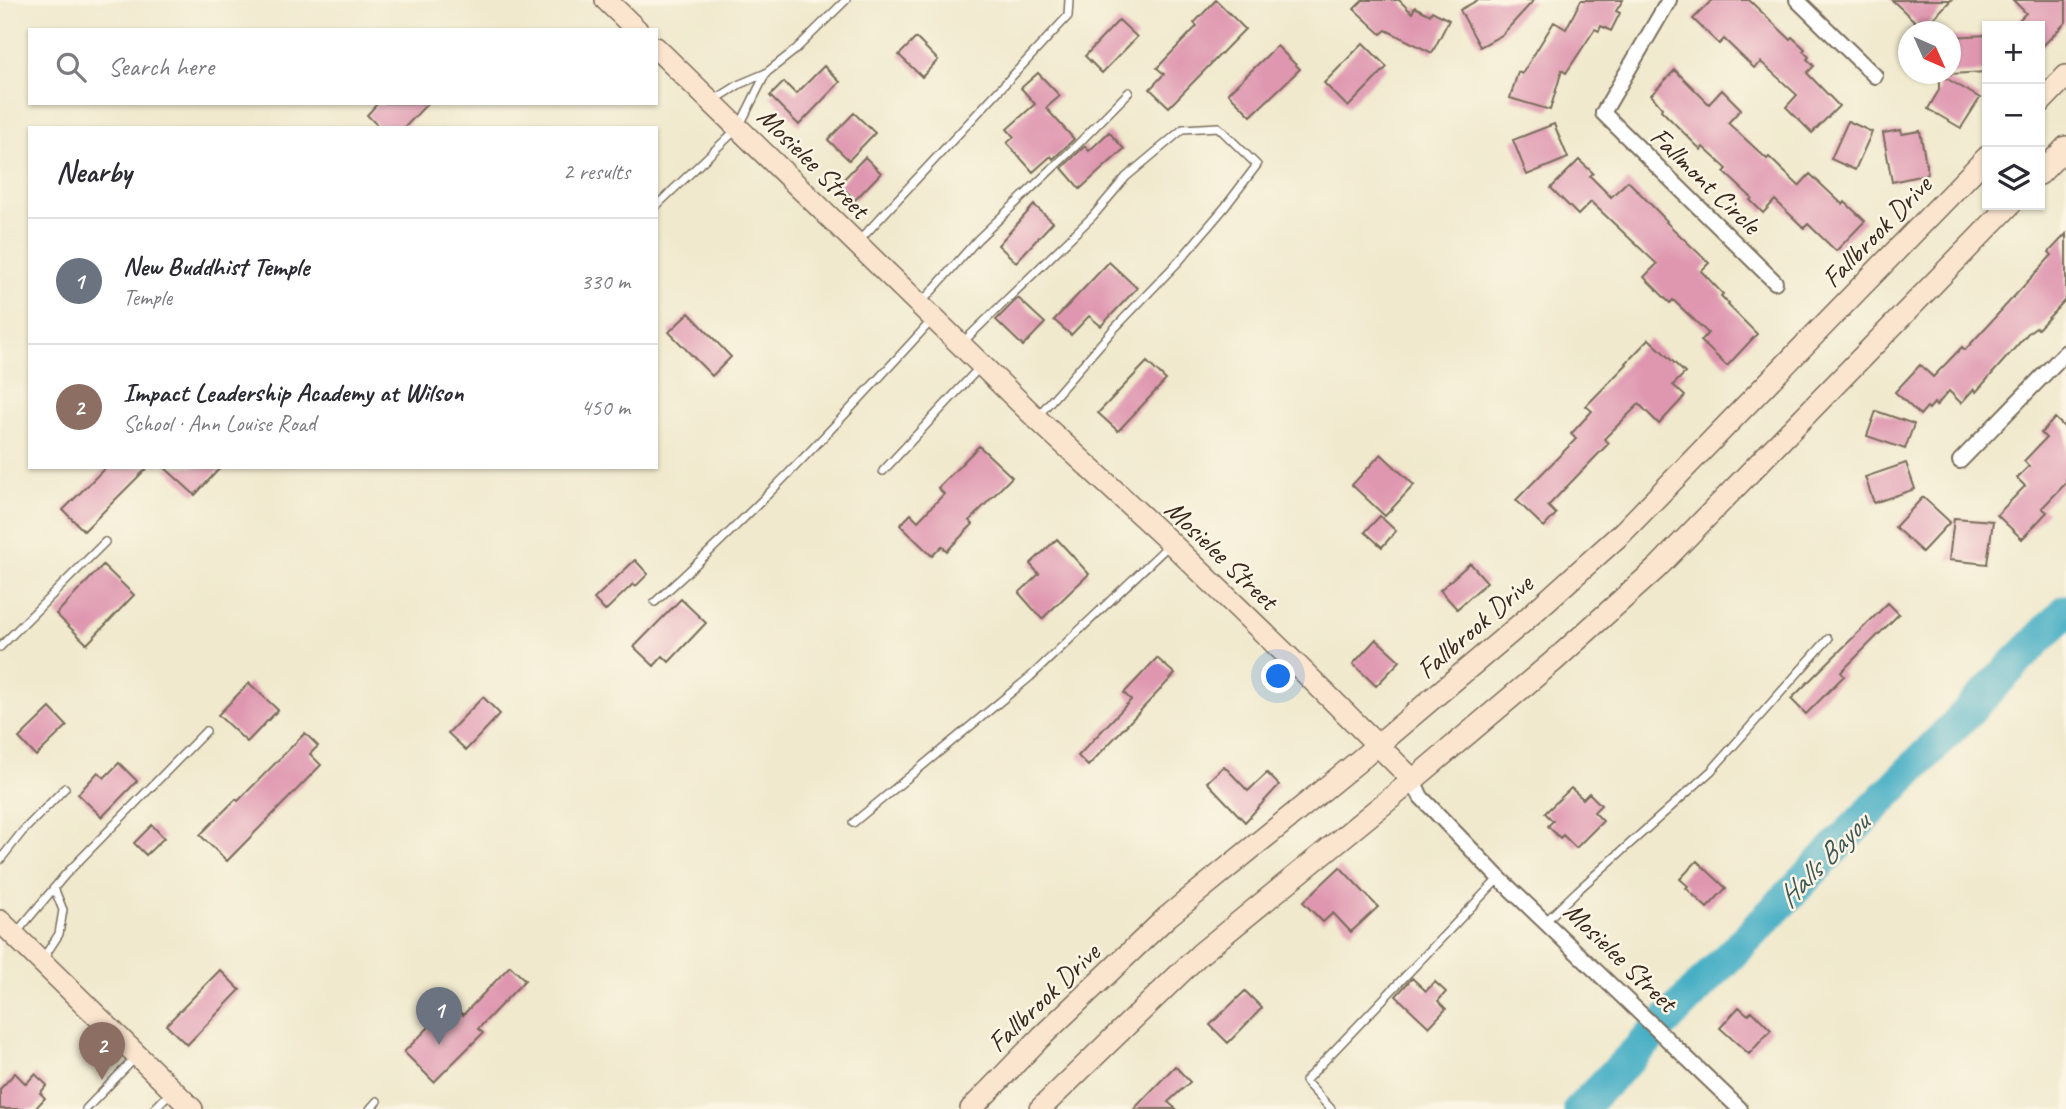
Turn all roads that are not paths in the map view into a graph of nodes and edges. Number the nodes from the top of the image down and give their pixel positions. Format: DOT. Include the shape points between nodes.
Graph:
graph roads {
  1 [pos="606,0"];
  2 [pos="846,0"];
  3 [pos="1069,0"];
  4 [pos="1669,0"];
  5 [pos="1797,0"];
  6 [pos="635,28"];
  7 [pos="658,50"];
  8 [pos="766,73"];
  9 [pos="1875,76"];
  10 [pos="2066,76"];
  11 [pos="1129,92"];
  12 [pos="2045,98"];
  13 [pos="712,101"];
  14 [pos="739,127"];
  15 [pos="2066,147"];
  16 [pos="1982,162"];
  17 [pos="2045,169"];
  18 [pos="658,204"];
  19 [pos="2005,210"];
  20 [pos="856,243"];
  21 [pos="1775,282"];
  22 [pos="926,312"];
  23 [pos="961,345"];
  24 [pos="2066,352"];
  25 [pos="982,365"];
  26 [pos="1036,418"];
  27 [pos="1960,461"];
  28 [pos="883,471"];
  29 [pos="105,542"];
  30 [pos="1171,543"];
  31 [pos="655,602"];
  32 [pos="1828,639"];
  33 [pos="0,647"];
  34 [pos="206,731"];
  35 [pos="1377,745"];
  36 [pos="1413,780"];
  37 [pos="65,789"];
  38 [pos="853,823"];
  39 [pos="0,860"];
  40 [pos="1499,878"];
  41 [pos="54,888"];
  42 [pos="1545,922"];
  43 [pos="7,928"];
  44 [pos="41,961"];
  45 [pos="138,1055"];
  46 [pos="172,1090"];
  47 [pos="377,1101"];
  48 [pos="86,1109"];
  49 [pos="154,1109"];
  50 [pos="191,1109"];
  51 [pos="370,1109"];
  52 [pos="971,1109"];
  53 [pos="1040,1109"];
  54 [pos="1331,1109"];
  55 [pos="1740,1109"];
  1 -- 6 [label="main road"];
  2 -- 8 [label="lane"];
  3 -- 20 [label="lane" via="1068,16"];
  4 -- 21 [label="street, Fallmont Circle" via="1603,113"];
  5 -- 9 [label="street"];
  7 -- 13 [label="main road, Mosielee Street"];
  8 -- 13 [label="lane"];
  8 -- 14 [label="lane"];
  10 -- 12 [label="main road"];
  11 -- 22 [label="lane" via="978,239"];
  13 -- 14 [label="main road, Mosielee Street"];
  14 -- 18 [label="lane"];
  14 -- 20 [label="main road, Mosielee Street"];
  15 -- 17 [label="main road"];
  16 -- 35 [label="main road, Fallbrook Drive" via="1623,532"];
  19 -- 36 [label="main road" via="1657,568"];
  20 -- 22 [label="main road, Mosielee Street"];
  22 -- 23 [label="main road, Mosielee Street"];
  22 -- 31 [label="lane" via="821,438"];
  23 -- 25 [label="main road, Mosielee Street"];
  23 -- 26 [label="lane" via="1093,216 1126,177 1183,129 1218,127 1257,164 1180,260"];
  24 -- 27 [label="street"];
  25 -- 26 [label="main road, Mosielee Street"];
  25 -- 28 [label="lane"];
  26 -- 30 [label="main road, Mosielee Street"];
  29 -- 33 [label="lane"];
  30 -- 35 [label="main road, Mosielee Street"];
  30 -- 38 [label="lane" via="1030,677"];
  32 -- 42 [label="lane" via="1711,771"];
  34 -- 41 [label="lane"];
  35 -- 36 [label="main road, Mosielee Street"];
  35 -- 52 [label="main road, Fallbrook Drive" via="1167,917"];
  36 -- 40 [label="street, Mosielee Street" via="1421,797"];
  36 -- 53 [label="main road" via="1199,954"];
  37 -- 39 [label="lane" via="28,824"];
  40 -- 42 [label="street, Mosielee Street"];
  40 -- 54 [label="lane" via="1305,1081"];
  41 -- 43 [label="lane"];
  41 -- 44 [label="lane" via="63,910 59,934"];
  42 -- 55 [label="street, Mosielee Street"];
  43 -- 44 [label="main road"];
  44 -- 45 [label="main road"];
  45 -- 46 [label="main road"];
  45 -- 48 [label="lane"];
  46 -- 49 [label="lane"];
  46 -- 50 [label="main road"];
  47 -- 51 [label="lane"];
}
